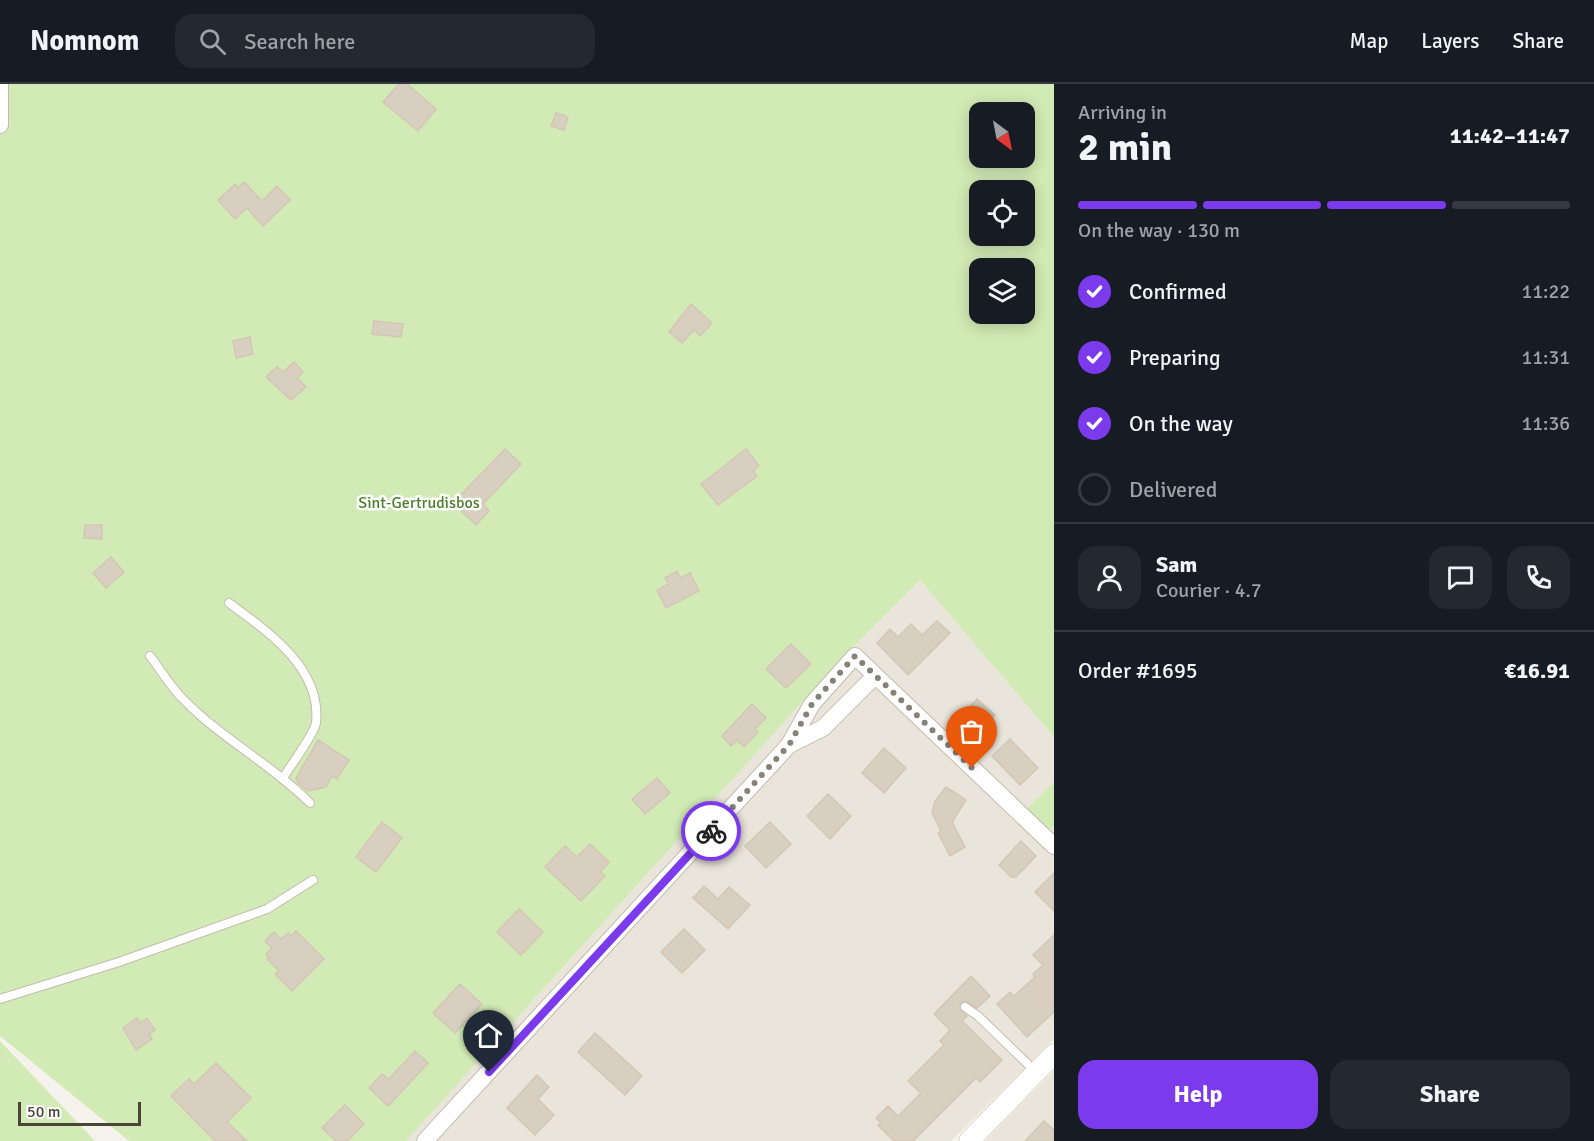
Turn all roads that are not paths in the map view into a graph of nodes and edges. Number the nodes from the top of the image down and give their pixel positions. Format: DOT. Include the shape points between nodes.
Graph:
graph roads {
  1 [pos="0,84"];
  2 [pos="0,126"];
  3 [pos="229,603"];
  4 [pos="150,656"];
  5 [pos="875,676"];
  6 [pos="789,745"];
  7 [pos="283,778"];
  8 [pos="310,802"];
  9 [pos="1054,846"];
  10 [pos="313,880"];
  11 [pos="0,999"];
  12 [pos="965,1007"];
  13 [pos="1054,1054"];
  14 [pos="1036,1072"];
  15 [pos="425,1141"];
  16 [pos="969,1141"];
  1 -- 2 [label="street"];
  3 -- 7 [label="lane" via="274,636 312,687 316,725"];
  4 -- 7 [label="lane" via="183,700"];
  5 -- 6 [label="street" via="823,728"];
  5 -- 6 [label="street" via="855,656 812,704"];
  5 -- 9 [label="street"];
  6 -- 15 [label="street"];
  7 -- 8 [label="lane"];
  10 -- 11 [label="lane" via="267,909"];
  12 -- 14 [label="lane"];
  13 -- 14 [label="street"];
  14 -- 16 [label="street"];
}
